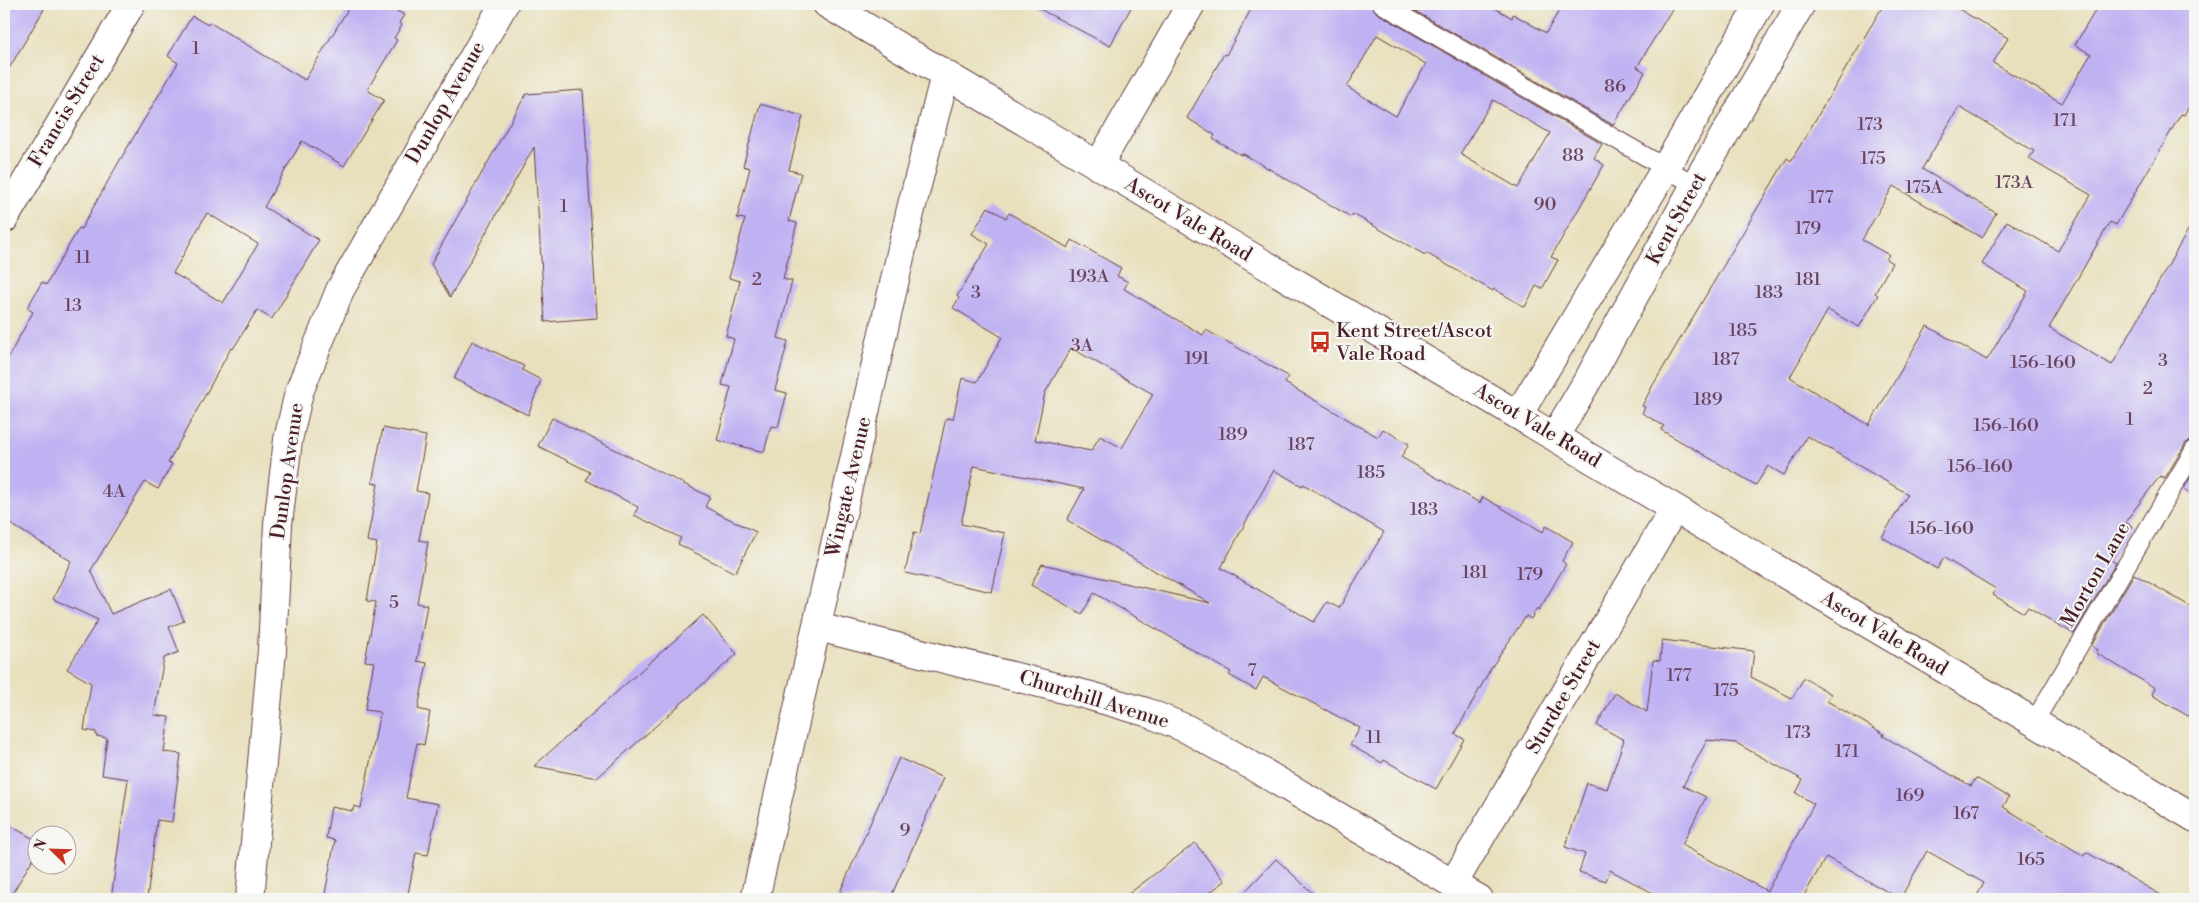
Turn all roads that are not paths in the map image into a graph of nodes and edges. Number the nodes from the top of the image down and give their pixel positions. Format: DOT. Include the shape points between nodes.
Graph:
graph roads {
  1 [pos="131,4"];
  2 [pos="504,4"];
  3 [pos="827,4"];
  4 [pos="1191,4"];
  5 [pos="1382,4"];
  6 [pos="1760,4"];
  7 [pos="1801,4"];
  8 [pos="945,75"];
  9 [pos="1098,166"];
  10 [pos="1665,169"];
  11 [pos="1695,185"];
  12 [pos="4,219"];
  13 [pos="1518,415"];
  14 [pos="1555,436"];
  15 [pos="2195,449"];
  16 [pos="1674,509"];
  17 [pos="818,627"];
  18 [pos="2034,722"];
  19 [pos="2195,818"];
  20 [pos="1453,884"];
  21 [pos="250,899"];
  22 [pos="755,899"];
  23 [pos="1479,899"];
  1 -- 12 [label="street, Francis Street"];
  2 -- 21 [label="street, Dunlop Avenue" via="340,290 299,392 288,440 278,524 270,669"];
  3 -- 8 [label="street, Ascot Vale Road"];
  4 -- 9 [label="street"];
  5 -- 10 [label="lane"];
  6 -- 10 [label="street, Kent Street"];
  7 -- 11 [label="street, Kent Street"];
  8 -- 9 [label="street, Ascot Vale Road"];
  8 -- 17 [label="street, Wingate Avenue" via="910,213"];
  9 -- 13 [label="street, Ascot Vale Road"];
  10 -- 11 [label="lane"];
  10 -- 13 [label="street, Kent Street"];
  11 -- 14 [label="street, Kent Street"];
  13 -- 14 [label="street, Ascot Vale Road"];
  14 -- 16 [label="street, Ascot Vale Road"];
  15 -- 18 [label="lane, Morton Lane"];
  16 -- 18 [label="street, Ascot Vale Road"];
  16 -- 20 [label="street, Sturdee Street"];
  17 -- 20 [label="street, Churchill Avenue" via="1146,712 1235,756"];
  17 -- 22 [label="street, Wingate Avenue"];
  18 -- 19 [label="street, Ascot Vale Road"];
  20 -- 23 [label="street, Churchill Avenue"];
}
